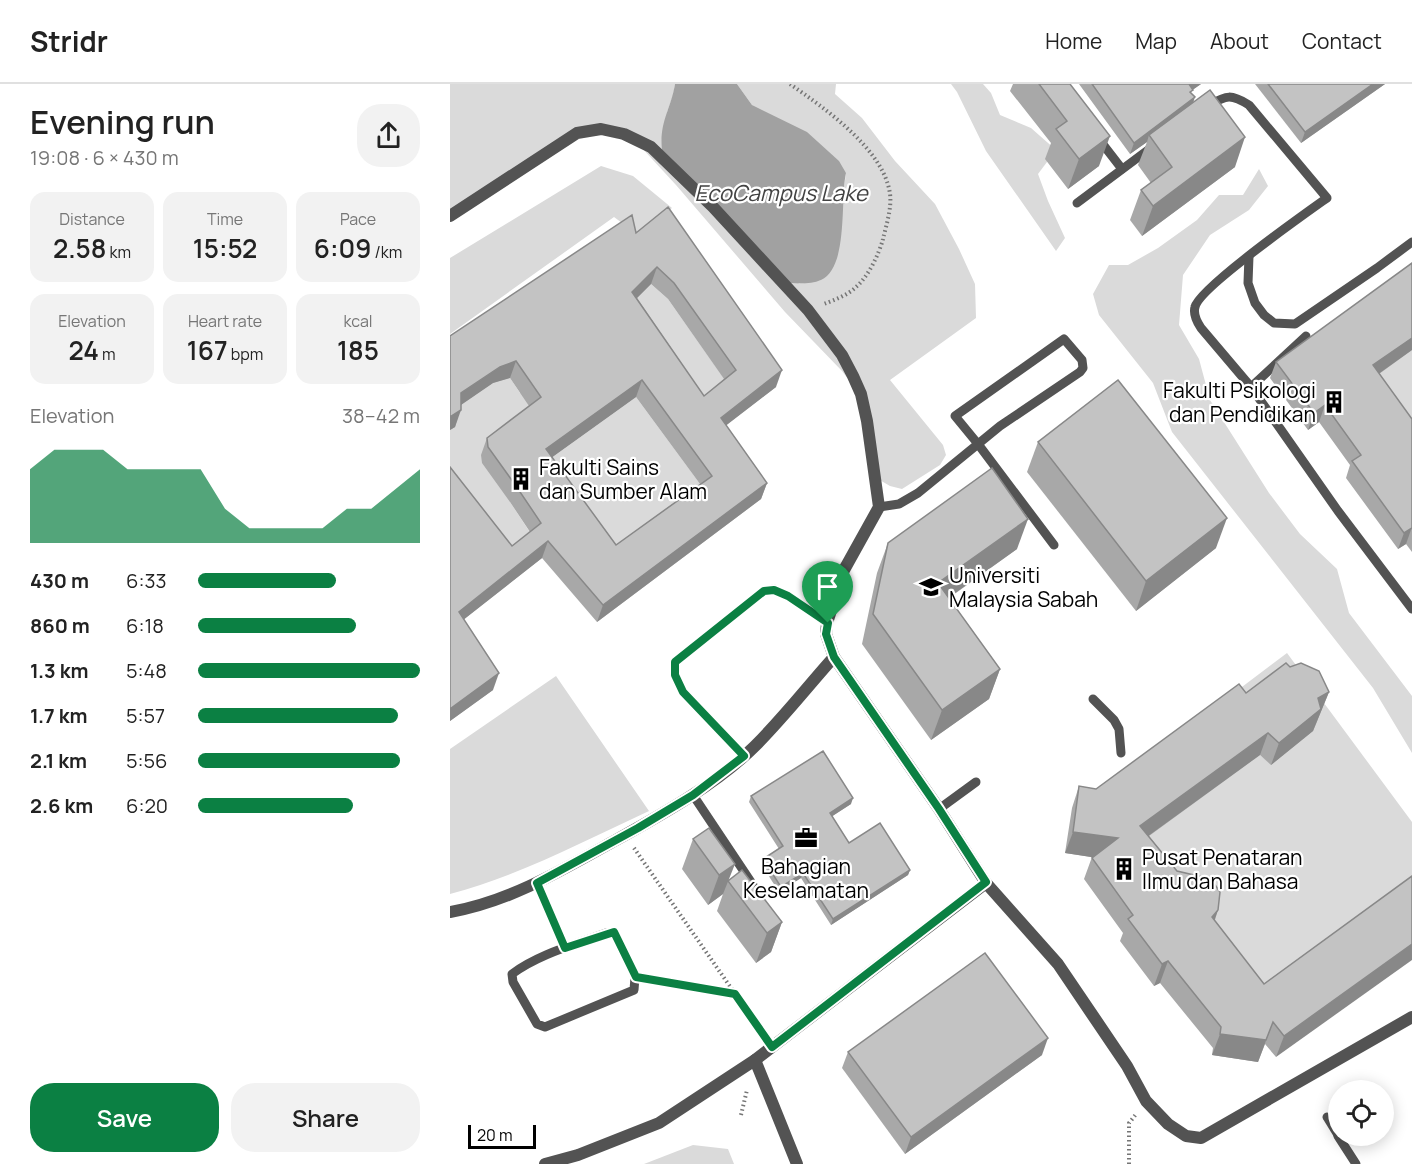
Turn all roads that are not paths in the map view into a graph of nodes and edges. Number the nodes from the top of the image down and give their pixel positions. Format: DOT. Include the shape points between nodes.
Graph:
graph roads {
  1 [pos="1204,107"];
  2 [pos="1094,131"];
  3 [pos="1158,142"];
  4 [pos="1122,169"];
  5 [pos="1077,203"];
  6 [pos="450,216"];
  7 [pos="1412,242"];
  8 [pos="1249,256"];
  9 [pos="1306,336"];
  10 [pos="1251,387"];
  11 [pos="978,444"];
  12 [pos="879,507"];
  13 [pos="1054,545"];
  14 [pos="1412,609"];
  15 [pos="828,623"];
  16 [pos="834,657"];
  17 [pos="1093,699"];
  18 [pos="1121,753"];
  19 [pos="744,756"];
  20 [pos="976,782"];
  21 [pos="693,795"];
  22 [pos="939,809"];
  23 [pos="986,882"];
  24 [pos="537,883"];
  25 [pos="757,891"];
  26 [pos="450,912"];
  27 [pos="565,948"];
  28 [pos="1412,1017"];
  29 [pos="755,1060"];
  30 [pos="1326,1117"];
  31 [pos="1328,1120"];
  32 [pos="1345,1146"];
  33 [pos="544,1164"];
  34 [pos="797,1164"];
  35 [pos="1356,1164"];
  1 -- 8 [label="lane" via="1222,97 1235,97 1249,105 1327,198"];
  2 -- 4 [label="lane"];
  3 -- 4 [label="lane"];
  4 -- 5 [label="lane"];
  6 -- 12 [label="street" via="577,133 601,129 624,134 651,147 808,310 842,355 861,394"];
  7 -- 8 [label="lane" via="1295,324 1274,323 1264,315 1248,283"];
  8 -- 10 [label="lane" via="1202,295 1195,306 1195,318"];
  9 -- 10 [label="lane"];
  10 -- 14 [label="lane"];
  11 -- 11 [label="lane" via="955,416 1064,339 1082,360 1080,372"];
  11 -- 12 [label="lane" via="918,493 898,504"];
  11 -- 13 [label="lane"];
  12 -- 15 [label="street" via="844,570"];
  15 -- 16 [label="street" via="826,634"];
  15 -- 19 [label="lane" via="788,596 774,590 764,591 675,662 675,675 683,692"];
  16 -- 19 [label="street"];
  16 -- 22 [label="street"];
  17 -- 18 [label="lane" via="1119,729"];
  19 -- 21 [label="street"];
  20 -- 22 [label="lane"];
  21 -- 24 [label="street"];
  21 -- 25 [label="lane"];
  22 -- 23 [label="street"];
  23 -- 28 [label="street" via="1058,964 1146,1101 1186,1136 1202,1138"];
  23 -- 29 [label="street"];
  24 -- 26 [label="street"];
  24 -- 27 [label="lane"];
  27 -- 27 [label="lane" via="512,974 537,1024 545,1027 634,990 636,977 614,932"];
  29 -- 33 [label="street" via="659,1123"];
  29 -- 34 [label="street"];
  30 -- 31 [label="lane"];
  32 -- 35 [label="lane"];
}
